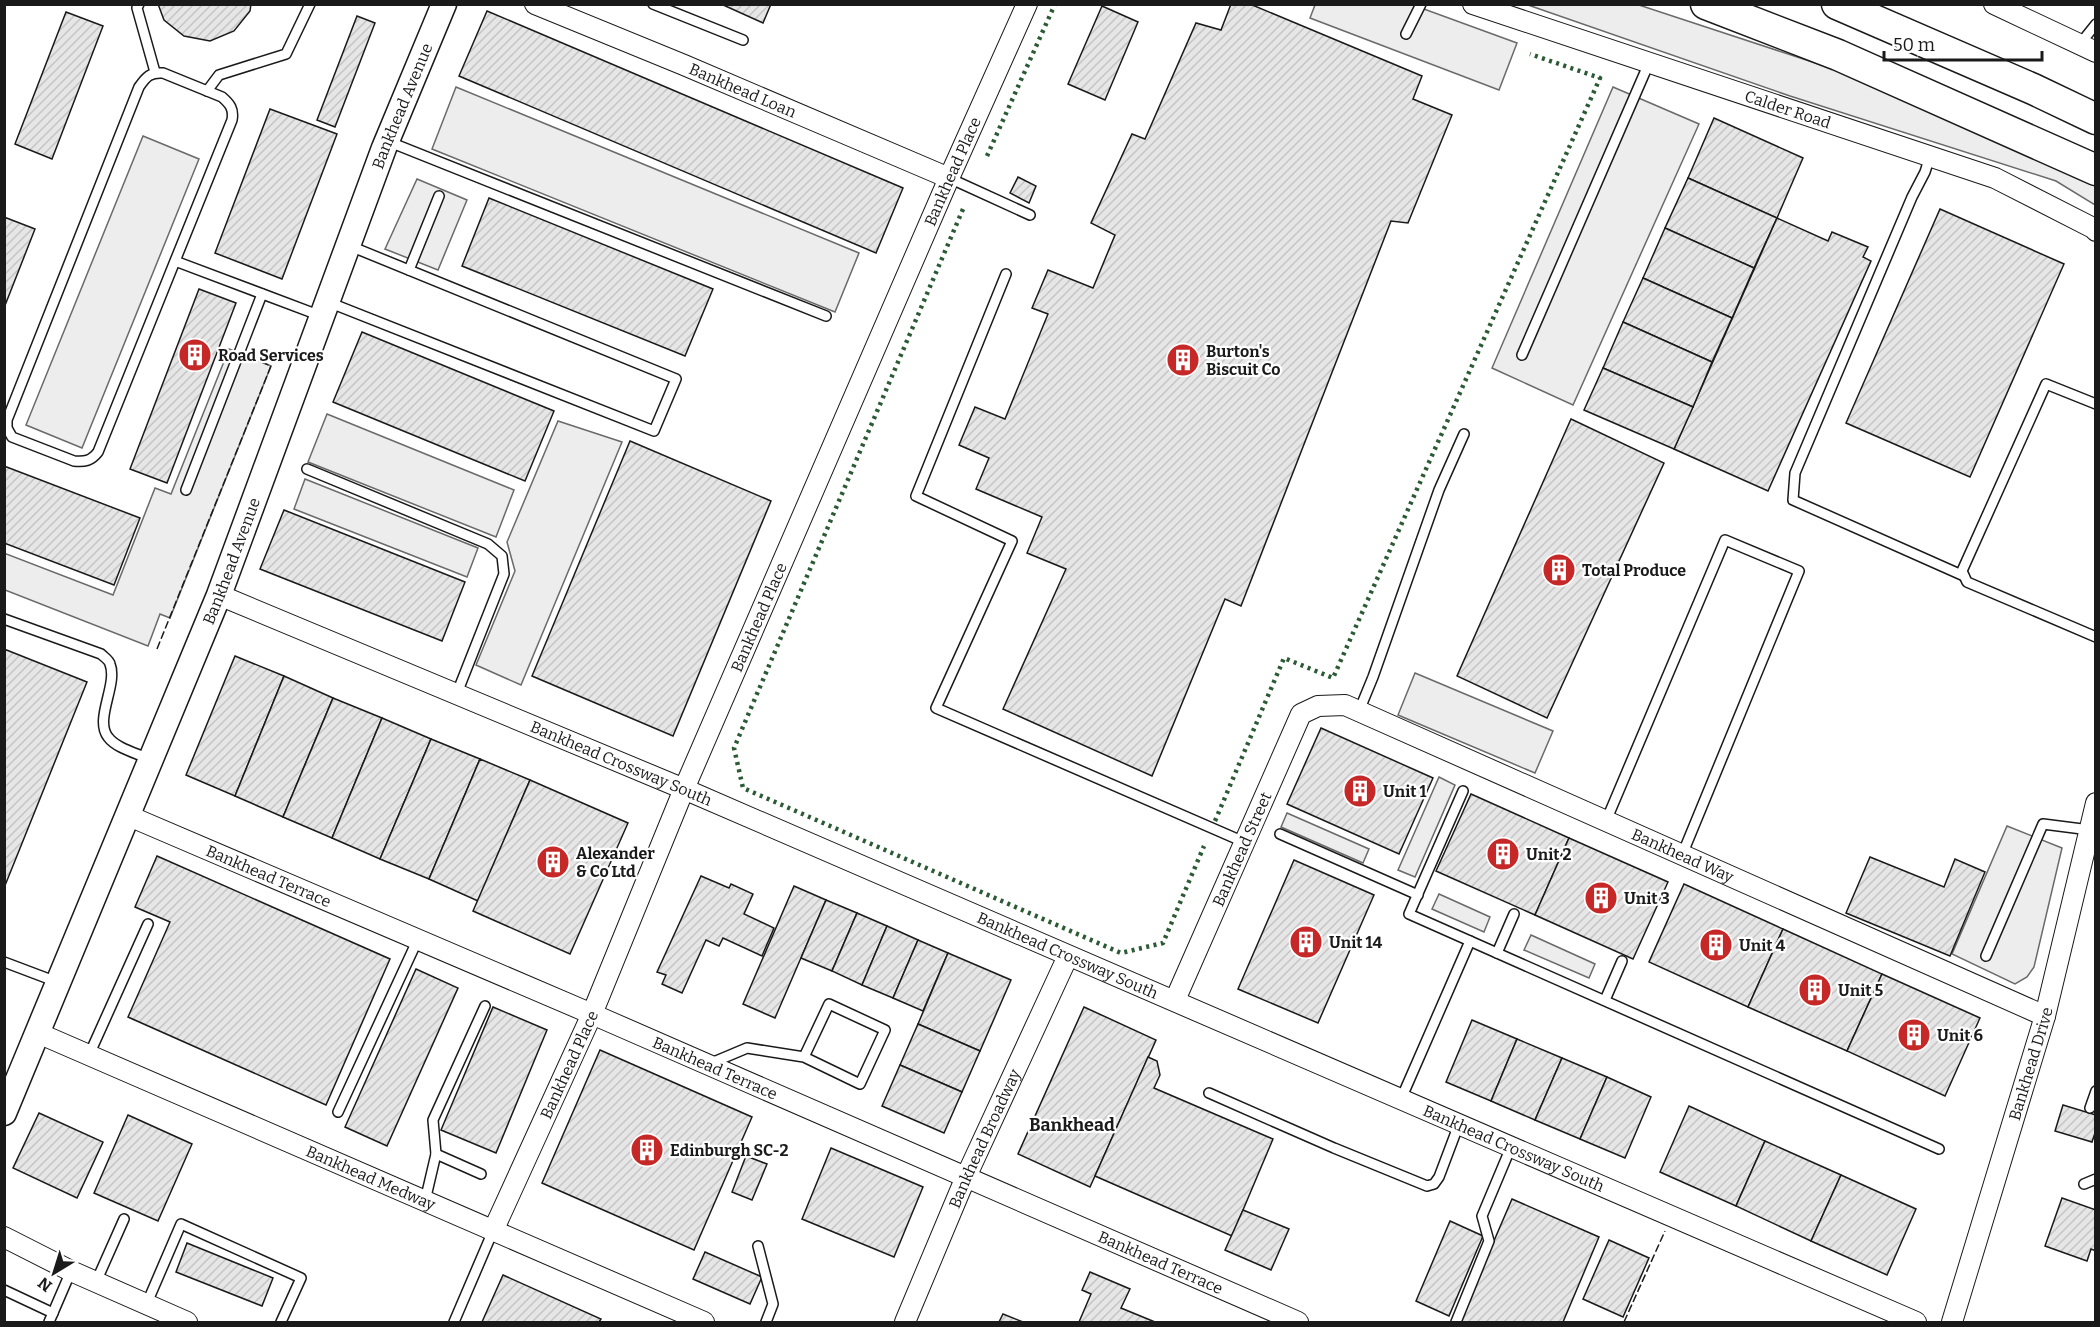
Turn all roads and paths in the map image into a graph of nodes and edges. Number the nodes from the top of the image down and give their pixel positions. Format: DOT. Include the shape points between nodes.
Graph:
graph roads {
  1 [pos="139,4"];
  2 [pos="309,4"];
  3 [pos="444,4"];
  4 [pos="535,4"];
  5 [pos="653,4"];
  6 [pos="1027,4"];
  7 [pos="1421,4"];
  8 [pos="1473,4"];
  9 [pos="1706,4"];
  10 [pos="1838,4"];
  11 [pos="1994,4"];
  12 [pos="2096,24"];
  13 [pos="1406,34"];
  14 [pos="742,40"];
  15 [pos="2088,48"];
  16 [pos="1649,63"];
  17 [pos="155,72"];
  18 [pos="207,91"];
  19 [pos="2096,119"];
  20 [pos="387,141"];
  21 [pos="1930,156"];
  22 [pos="2096,170"];
  23 [pos="949,178"];
  24 [pos="439,196"];
  25 [pos="1030,215"];
  26 [pos="2096,231"];
  27 [pos="349,246"];
  28 [pos="175,261"];
  29 [pos="409,270"];
  30 [pos="1006,274"];
  31 [pos="262,294"];
  32 [pos="325,309"];
  33 [pos="826,316"];
  34 [pos="1522,355"];
  35 [pos="2096,404"];
  36 [pos="1464,434"];
  37 [pos="307,469"];
  38 [pos="186,490"];
  39 [pos="1964,576"];
  40 [pos="219,595"];
  41 [pos="4,619"];
  42 [pos="2096,637"];
  43 [pos="457,693"];
  44 [pos="1318,706"];
  45 [pos="1359,711"];
  46 [pos="152,760"];
  47 [pos="684,789"];
  48 [pos="1463,791"];
  49 [pos="2096,803"];
  50 [pos="129,816"];
  51 [pos="1606,821"];
  52 [pos="1280,834"];
  53 [pos="2091,839"];
  54 [pos="1244,842"];
  55 [pos="1682,855"];
  56 [pos="1418,895"];
  57 [pos="1514,914"];
  58 [pos="148,924"];
  59 [pos="418,939"];
  60 [pos="1470,941"];
  61 [pos="1497,953"];
  62 [pos="1068,956"];
  63 [pos="1986,956"];
  64 [pos="1622,961"];
  65 [pos="4,962"];
  66 [pos="59,983"];
  67 [pos="1175,1000"];
  68 [pos="1605,1000"];
  69 [pos="484,1006"];
  70 [pos="592,1014"];
  71 [pos="2045,1016"];
  72 [pos="38,1033"];
  73 [pos="89,1055"];
  74 [pos="804,1057"];
  75 [pos="707,1064"];
  76 [pos="2096,1091"];
  77 [pos="1209,1093"];
  78 [pos="1401,1099"];
  79 [pos="2090,1108"];
  80 [pos="338,1112"];
  81 [pos="4,1113"];
  82 [pos="1459,1124"];
  83 [pos="1511,1147"];
  84 [pos="1939,1149"];
  85 [pos="436,1154"];
  86 [pos="481,1174"];
  87 [pos="965,1179"];
  88 [pos="2096,1179"];
  89 [pos="2084,1184"];
  90 [pos="424,1201"];
  91 [pos="124,1219"];
  92 [pos="493,1231"];
  93 [pos="4,1238"];
  94 [pos="758,1246"];
  95 [pos="71,1271"];
  96 [pos="96,1282"];
  97 [pos="4,1290"];
  98 [pos="147,1304"];
  99 [pos="53,1312"];
  100 [pos="49,1323"];
  101 [pos="187,1323"];
  102 [pos="281,1323"];
  103 [pos="454,1323"];
  104 [pos="704,1323"];
  105 [pos="766,1323"];
  106 [pos="905,1323"];
  107 [pos="1298,1323"];
  108 [pos="1456,1323"];
  109 [pos="1916,1323"];
  110 [pos="1952,1323"];
  1 -- 17 [label="lane"];
  2 -- 18 [label="lane" via="286,54 219,75"];
  3 -- 20 [label="street, Bankhead Avenue"];
  4 -- 23 [label="street, Bankhead Loan"];
  5 -- 14 [label="lane"];
  6 -- 23 [label="street, Bankhead Place"];
  7 -- 13 [label="lane"];
  8 -- 16 [label="street, Calder Road"];
  9 -- 22 [label="main road" via="1838,55"];
  10 -- 19 [label="main road"];
  11 -- 15 [label="street"];
  12 -- 15 [label="lane"];
  16 -- 21 [label="street, Calder Road"];
  16 -- 34 [label="lane"];
  17 -- 18 [label="lane"];
  17 -- 28 [label="lane" via="146,76 139,87 7,420 12,437 74,460 85,462 93,458"];
  18 -- 28 [label="lane" via="228,103 232,120"];
  20 -- 27 [label="street, Bankhead Avenue"];
  20 -- 33 [label="lane"];
  21 -- 26 [label="street, Calder Road" via="1995,178"];
  21 -- 39 [label="lane" via="1795,473 1793,500"];
  23 -- 25 [label="lane"];
  23 -- 47 [label="street, Bankhead Place"];
  24 -- 29 [label="lane"];
  27 -- 29 [label="lane"];
  27 -- 32 [label="street, Bankhead Avenue"];
  28 -- 31 [label="lane"];
  29 -- 32 [label="lane" via="676,379 654,431"];
  30 -- 54 [label="lane" via="916,496 1012,541 936,708"];
  31 -- 32 [label="lane"];
  31 -- 38 [label="lane"];
  32 -- 40 [label="street, Bankhead Avenue"];
  35 -- 39 [label="lane" via="2046,384 1962,571"];
  36 -- 45 [label="lane" via="1439,490"];
  37 -- 43 [label="lane" via="488,544 502,556 504,574"];
  39 -- 42 [label="lane" via="1967,582"];
  40 -- 43 [label="street, Bankhead Crossway South"];
  40 -- 46 [label="street, Bankhead Avenue"];
  41 -- 46 [label="lane" via="101,654 110,665 111,678 103,726 107,736"];
  43 -- 47 [label="street, Bankhead Crossway South"];
  44 -- 45 [label="street, Bankhead Way" via="1345,705"];
  44 -- 54 [label="street, Bankhead Street" via="1301,714"];
  45 -- 51 [label="street, Bankhead Way"];
  46 -- 50 [label="street, Bankhead Avenue"];
  47 -- 62 [label="street, Bankhead Crossway South"];
  47 -- 70 [label="street, Bankhead Place"];
  48 -- 56 [label="lane"];
  49 -- 53 [label="street, Bankhead Drive"];
  50 -- 59 [label="street, Bankhead Terrace"];
  50 -- 66 [label="street, Bankhead Avenue"];
  51 -- 55 [label="street, Bankhead Way"];
  51 -- 55 [label="lane" via="1725,540 1799,571"];
  52 -- 56 [label="lane"];
  53 -- 63 [label="lane" via="2043,824"];
  53 -- 71 [label="street, Bankhead Drive"];
  54 -- 67 [label="street, Bankhead Street"];
  55 -- 71 [label="street, Bankhead Way"];
  56 -- 60 [label="lane" via="1409,914"];
  57 -- 61 [label="lane"];
  58 -- 73 [label="lane"];
  59 -- 70 [label="street, Bankhead Terrace"];
  59 -- 80 [label="lane"];
  60 -- 61 [label="lane"];
  60 -- 78 [label="lane"];
  61 -- 68 [label="lane"];
  62 -- 67 [label="street, Bankhead Crossway South"];
  62 -- 87 [label="street, Bankhead Broadway"];
  64 -- 68 [label="lane"];
  65 -- 66 [label="lane"];
  66 -- 72 [label="street, Bankhead Avenue"];
  67 -- 78 [label="street, Bankhead Crossway South"];
  68 -- 84 [label="lane"];
  69 -- 85 [label="lane" via="433,1120"];
  70 -- 75 [label="street, Bankhead Terrace"];
  70 -- 92 [label="street, Bankhead Place"];
  71 -- 110 [label="street, Bankhead Drive"];
  72 -- 73 [label="street, Bankhead Medway"];
  72 -- 81 [label="street, Bankhead Avenue"];
  73 -- 90 [label="street, Bankhead Medway"];
  74 -- 74 [label="lane" via="860,1084 885,1030 830,1004"];
  74 -- 75 [label="lane" via="747,1048"];
  75 -- 87 [label="street, Bankhead Terrace"];
  76 -- 79 [label="lane"];
  77 -- 82 [label="lane" via="1426,1186 1439,1177"];
  78 -- 82 [label="street, Bankhead Crossway South"];
  82 -- 83 [label="street, Bankhead Crossway South"];
  83 -- 108 [label="lane" via="1482,1216 1489,1241"];
  83 -- 109 [label="street, Bankhead Crossway South"];
  85 -- 86 [label="lane"];
  85 -- 90 [label="lane"];
  87 -- 106 [label="street, Bankhead Broadway"];
  87 -- 107 [label="street, Bankhead Terrace"];
  88 -- 89 [label="lane"];
  90 -- 92 [label="street, Bankhead Medway"];
  91 -- 96 [label="lane"];
  92 -- 103 [label="lane"];
  92 -- 104 [label="street, Bankhead Medway"];
  93 -- 95 [label="street"];
  94 -- 105 [label="lane" via="773,1304"];
  95 -- 96 [label="street"];
  95 -- 99 [label="lane"];
  96 -- 98 [label="street"];
  97 -- 99 [label="lane"];
  98 -- 101 [label="street"];
  98 -- 102 [label="lane" via="181,1224 301,1278"];
  99 -- 100 [label="lane"];
}
